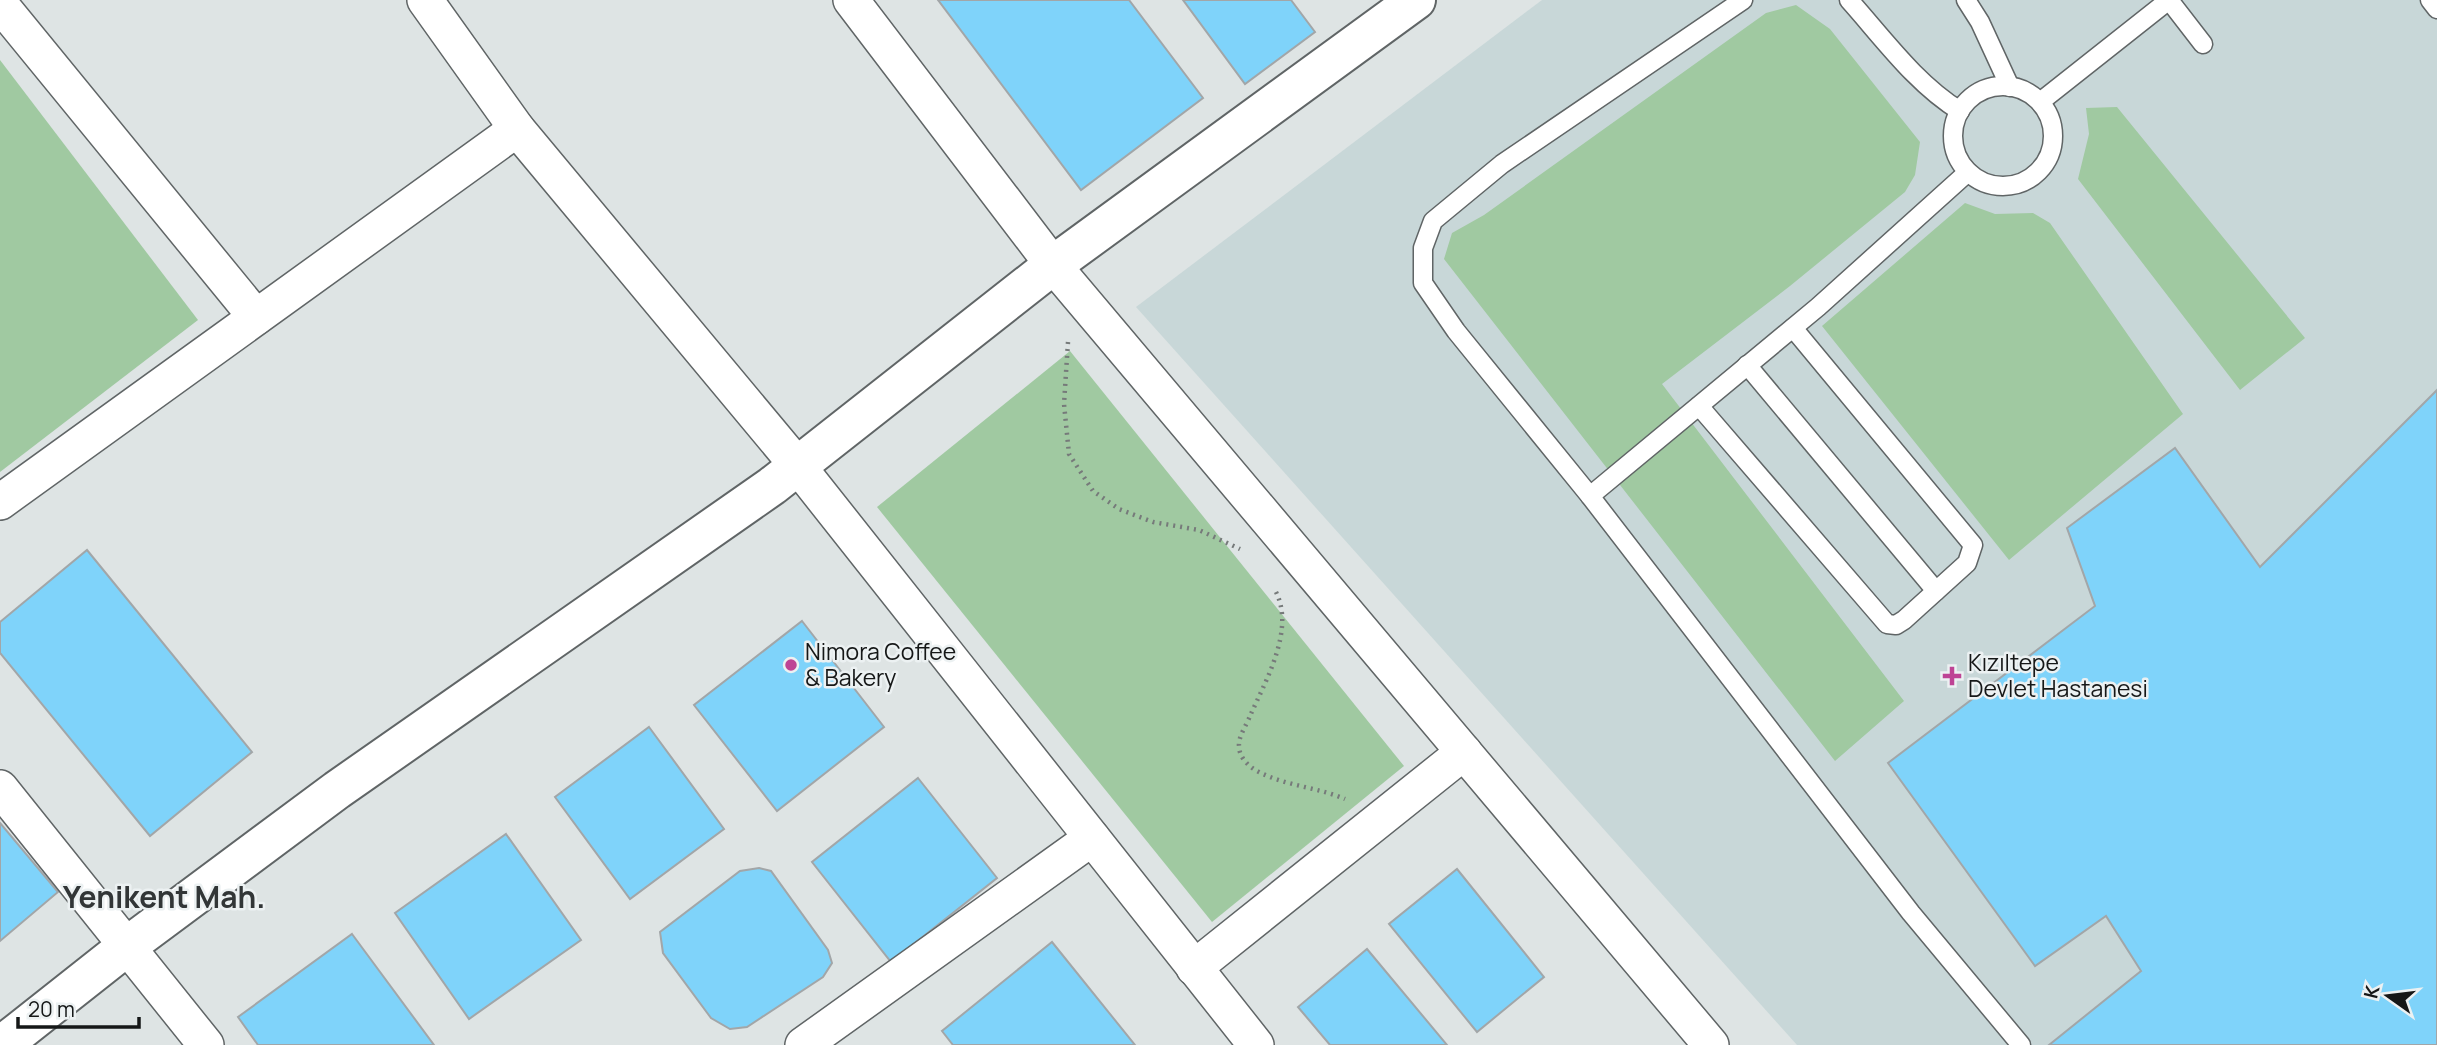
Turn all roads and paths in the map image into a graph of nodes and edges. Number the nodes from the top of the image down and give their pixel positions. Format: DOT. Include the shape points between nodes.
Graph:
graph roads {
  1 [pos="425,0"];
  2 [pos="851,0"];
  3 [pos="1416,0"];
  4 [pos="1743,0"];
  5 [pos="1849,0"];
  6 [pos="1966,0"];
  7 [pos="2169,0"];
  8 [pos="2430,0"];
  9 [pos="0,4"];
  10 [pos="2437,9"];
  11 [pos="2203,44"];
  12 [pos="2010,87"];
  13 [pos="2040,102"];
  14 [pos="1960,111"];
  15 [pos="517,129"];
  16 [pos="1968,172"];
  17 [pos="1053,265"];
  18 [pos="256,317"];
  19 [pos="1099,319"];
  20 [pos="1793,328"];
  21 [pos="1747,366"];
  22 [pos="1699,406"];
  23 [pos="797,466"];
  24 [pos="1590,496"];
  25 [pos="0,502"];
  26 [pos="1250,556"];
  27 [pos="1271,582"];
  28 [pos="1936,591"];
  29 [pos="1464,752"];
  30 [pos="0,789"];
  31 [pos="1385,815"];
  32 [pos="1092,838"];
  33 [pos="126,947"];
  34 [pos="1194,968"];
  35 [pos="2,1045"];
  36 [pos="206,1045"];
  37 [pos="803,1045"];
  38 [pos="1255,1045"];
  39 [pos="1711,1045"];
  40 [pos="2021,1045"];
  1 -- 15 [label="street"];
  2 -- 17 [label="street"];
  3 -- 17 [label="street"];
  4 -- 24 [label="lane" via="1502,164 1433,221 1423,248 1423,283 1456,331"];
  5 -- 14 [label="lane" via="1941,99"];
  6 -- 12 [label="lane"];
  7 -- 11 [label="lane"];
  7 -- 13 [label="lane"];
  8 -- 10 [label="lane"];
  9 -- 18 [label="street"];
  12 -- 13 [label="lane"];
  12 -- 14 [label="lane" via="1985,89"];
  13 -- 16 [label="lane" via="2051,121 2053,138 2042,168 2014,185 1997,186"];
  14 -- 16 [label="lane" via="1954,143"];
  15 -- 18 [label="street"];
  15 -- 23 [label="street"];
  16 -- 20 [label="lane"];
  17 -- 19 [label="street"];
  17 -- 23 [label="street"];
  18 -- 25 [label="street"];
  19 -- 26 [label="path" via="1068,342 1064,404 1069,454 1093,491 1119,509 1153,522 1199,530"];
  19 -- 29 [label="street"];
  20 -- 21 [label="lane"];
  20 -- 28 [label="lane" via="1973,545 1967,563"];
  21 -- 22 [label="lane"];
  21 -- 28 [label="lane"];
  22 -- 24 [label="lane"];
  22 -- 28 [label="lane" via="1888,624 1896,625"];
  23 -- 32 [label="street"];
  23 -- 33 [label="street" via="338,790"];
  24 -- 40 [label="lane" via="1911,912"];
  27 -- 31 [label="path" via="1283,605 1282,634 1238,744 1242,758 1256,770 1286,783 1339,796"];
  29 -- 31 [label="street"];
  29 -- 39 [label="street"];
  30 -- 33 [label="street"];
  31 -- 34 [label="street"];
  32 -- 34 [label="street"];
  32 -- 37 [label="street"];
  33 -- 35 [label="street"];
  33 -- 36 [label="street"];
  34 -- 38 [label="street"];
}
